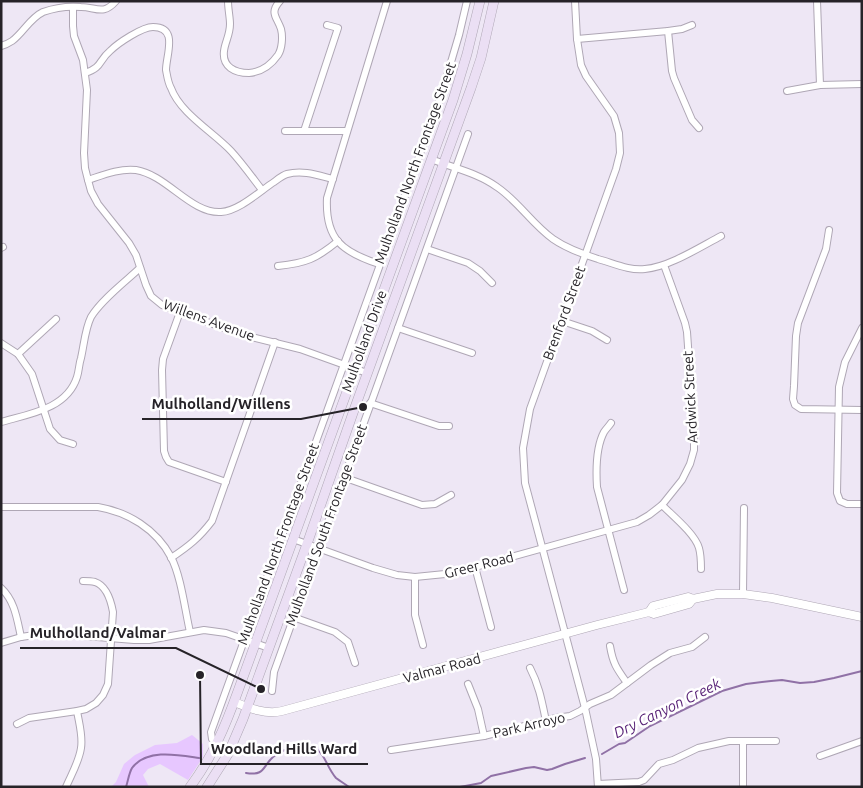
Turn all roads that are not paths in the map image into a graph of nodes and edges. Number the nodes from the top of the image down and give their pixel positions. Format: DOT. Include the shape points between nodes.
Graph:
graph roads {
  1 [pos="116,1"];
  2 [pos="228,1"];
  3 [pos="280,1"];
  4 [pos="387,1"];
  5 [pos="466,1"];
  6 [pos="480,1"];
  7 [pos="494,1"];
  8 [pos="575,1"];
  9 [pos="817,1"];
  10 [pos="73,7"];
  11 [pos="327,25"];
  12 [pos="692,25"];
  13 [pos="668,31"];
  14 [pos="577,38"];
  15 [pos="2,45"];
  16 [pos="85,73"];
  17 [pos="862,84"];
  18 [pos="820,85"];
  19 [pos="787,91"];
  20 [pos="699,128"];
  21 [pos="285,131"];
  22 [pos="304,131"];
  23 [pos="347,131"];
  24 [pos="468,134"];
  25 [pos="431,158"];
  26 [pos="444,164"];
  27 [pos="455,168"];
  28 [pos="333,179"];
  29 [pos="88,180"];
  30 [pos="262,190"];
  31 [pos="829,230"];
  32 [pos="721,236"];
  33 [pos="338,242"];
  34 [pos="427,249"];
  35 [pos="585,254"];
  36 [pos="379,264"];
  37 [pos="664,265"];
  38 [pos="278,266"];
  39 [pos="140,268"];
  40 [pos="492,283"];
  41 [pos="180,312"];
  42 [pos="56,319"];
  43 [pos="562,321"];
  44 [pos="398,328"];
  45 [pos="862,328"];
  46 [pos="607,340"];
  47 [pos="275,342"];
  48 [pos="1,343"];
  49 [pos="472,353"];
  50 [pos="18,354"];
  51 [pos="343,364"];
  52 [pos="354,368"];
  53 [pos="367,373"];
  54 [pos="370,403"];
  55 [pos="43,410"];
  56 [pos="838,410"];
  57 [pos="862,410"];
  58 [pos="1,422"];
  59 [pos="611,423"];
  60 [pos="449,426"];
  61 [pos="73,444"];
  62 [pos="343,477"];
  63 [pos="226,482"];
  64 [pos="450,495"];
  65 [pos="862,504"];
  66 [pos="662,506"];
  67 [pos="1,507"];
  68 [pos="744,508"];
  69 [pos="608,531"];
  70 [pos="293,539"];
  71 [pos="307,544"];
  72 [pos="318,548"];
  73 [pos="542,549"];
  74 [pos="172,558"];
  75 [pos="475,568"];
  76 [pos="701,569"];
  77 [pos="415,577"];
  78 [pos="83,581"];
  79 [pos="1,588"];
  80 [pos="624,590"];
  81 [pos="743,594"];
  82 [pos="293,617"];
  83 [pos="862,617"];
  84 [pos="491,627"];
  85 [pos="190,632"];
  86 [pos="565,634"];
  87 [pos="21,637"];
  88 [pos="705,637"];
  89 [pos="112,638"];
  90 [pos="244,639"];
  91 [pos="1,643"];
  92 [pos="256,643"];
  93 [pos="423,645"];
  94 [pos="610,646"];
  95 [pos="269,648"];
  96 [pos="356,663"];
  97 [pos="530,668"];
  98 [pos="627,683"];
  99 [pos="468,684"];
  100 [pos="272,691"];
  101 [pos="234,702"];
  102 [pos="247,707"];
  103 [pos="585,708"];
  104 [pos="78,712"];
  105 [pos="546,720"];
  106 [pos="17,724"];
  107 [pos="484,736"];
  108 [pos="743,741"];
  109 [pos="776,741"];
  110 [pos="862,741"];
  111 [pos="218,744"];
  112 [pos="391,750"];
  113 [pos="820,756"];
  114 [pos="598,785"];
  115 [pos="66,787"];
  116 [pos="190,787"];
  117 [pos="207,787"];
  118 [pos="743,787"];
  1 -- 10 [label="street" via="102,10"];
  2 -- 3 [label="street" via="230,25 224,51 226,62 233,71 243,73 264,69 279,53 282,30 274,13"];
  4 -- 23 [label="street"];
  5 -- 36 [label="street, Mulholland North Frontage Street" via="448,73"];
  6 -- 25 [label="main road, Mulholland Drive" via="463,69"];
  7 -- 26 [label="main road, Mulholland Drive" via="481,58"];
  8 -- 14 [label="street, Brenford Street"];
  9 -- 18 [label="street"];
  10 -- 15 [label="street" via="42,12 12,41"];
  10 -- 16 [label="street, Willens Avenue" via="74,36"];
  11 -- 22 [label="street" via="338,28"];
  12 -- 13 [label="street"];
  13 -- 14 [label="street"];
  13 -- 20 [label="street" via="674,78 692,120"];
  14 -- 35 [label="street, Brenford Street" via="586,76 614,116 620,153"];
  16 -- 29 [label="street, Willens Avenue" via="84,154"];
  16 -- 30 [label="street" via="94,70 110,51 140,30 162,28 170,42 166,70 177,100 231,151"];
  17 -- 18 [label="street"];
  18 -- 19 [label="street"];
  21 -- 22 [label="street"];
  22 -- 23 [label="street"];
  23 -- 28 [label="street"];
  24 -- 27 [label="street, Mulholland South Frontage Street"];
  25 -- 26 [label="street"];
  25 -- 52 [label="main road, Mulholland Drive"];
  26 -- 27 [label="street"];
  26 -- 53 [label="main road, Mulholland Drive"];
  27 -- 34 [label="street, Mulholland South Frontage Street"];
  27 -- 35 [label="street" via="498,187 552,239"];
  28 -- 30 [label="street" via="304,172 285,174"];
  28 -- 33 [label="street" via="327,198 327,212"];
  29 -- 30 [label="street" via="113,172 136,170 158,179 200,207 221,212 240,206"];
  29 -- 39 [label="street, Willens Avenue" via="98,204 136,255"];
  31 -- 56 [label="street" via="826,249 798,323 793,399 801,409"];
  32 -- 37 [label="street"];
  33 -- 36 [label="street" via="354,255"];
  33 -- 38 [label="street" via="313,259"];
  34 -- 40 [label="street" via="468,263"];
  34 -- 44 [label="street, Mulholland South Frontage Street"];
  35 -- 37 [label="street" via="622,267 644,270"];
  35 -- 43 [label="street, Brenford Street"];
  36 -- 51 [label="street, Mulholland North Frontage Street"];
  37 -- 66 [label="street, Ardwick Street" via="687,332 694,450 682,480"];
  39 -- 41 [label="street, Willens Avenue" via="152,296 162,305"];
  39 -- 55 [label="street" via="100,304 91,317 76,378 69,392"];
  41 -- 47 [label="street, Willens Avenue"];
  41 -- 63 [label="street" via="163,359 164,451 169,462"];
  42 -- 50 [label="street"];
  43 -- 46 [label="street" via="592,330"];
  43 -- 73 [label="street, Brenford Street" via="530,409 523,448 525,483"];
  44 -- 49 [label="street"];
  44 -- 54 [label="street, Mulholland South Frontage Street"];
  45 -- 56 [label="street" via="841,375"];
  47 -- 51 [label="street, Willens Avenue"];
  47 -- 63 [label="street"];
  48 -- 50 [label="street"];
  50 -- 55 [label="street" via="32,374"];
  51 -- 52 [label="street, Willens Avenue"];
  51 -- 90 [label="street, Mulholland North Frontage Street"];
  52 -- 53 [label="street, Willens Avenue"];
  52 -- 70 [label="main road, Mulholland Drive"];
  53 -- 71 [label="main road, Mulholland Drive"];
  54 -- 60 [label="street" via="439,426"];
  54 -- 62 [label="street, Mulholland South Frontage Street"];
  55 -- 58 [label="street"];
  55 -- 61 [label="street" via="50,429 60,440"];
  56 -- 57 [label="street"];
  56 -- 65 [label="street" via="837,493 847,504"];
  59 -- 69 [label="street" via="598,451 596,470"];
  62 -- 64 [label="street" via="422,505 435,504"];
  62 -- 72 [label="street, Mulholland South Frontage Street"];
  63 -- 74 [label="street" via="212,521 201,536"];
  66 -- 69 [label="street, Greer Road" via="637,522"];
  66 -- 76 [label="street" via="699,546"];
  67 -- 74 [label="street" via="112,509 139,521 162,543"];
  68 -- 81 [label="street"];
  69 -- 73 [label="street, Greer Road"];
  69 -- 80 [label="street"];
  70 -- 71 [label="street, Greer Road"];
  70 -- 92 [label="main road, Mulholland Drive"];
  71 -- 72 [label="street, Greer Road"];
  71 -- 95 [label="main road, Mulholland Drive"];
  72 -- 77 [label="street, Greer Road" via="397,575"];
  72 -- 82 [label="street, Mulholland South Frontage Street"];
  73 -- 75 [label="street, Greer Road"];
  73 -- 86 [label="street, Brenford Street"];
  74 -- 85 [label="street"];
  75 -- 77 [label="street, Greer Road"];
  75 -- 84 [label="street"];
  77 -- 93 [label="street" via="415,615"];
  78 -- 89 [label="street" via="96,582 106,590 113,612"];
  79 -- 87 [label="street" via="13,603"];
  81 -- 83 [label="street, Valmar Road"];
  81 -- 86 [label="street, Valmar Road" via="717,594 693,599 689,604 654,614 649,612"];
  82 -- 96 [label="street" via="335,632 348,642"];
  82 -- 100 [label="street, Mulholland South Frontage Street" via="274,672"];
  85 -- 89 [label="street" via="149,640"];
  85 -- 90 [label="street" via="213,630"];
  86 -- 102 [label="street, Valmar Road" via="282,711 267,712"];
  86 -- 103 [label="street, Brenford Street"];
  87 -- 89 [label="street" via="48,633"];
  87 -- 91 [label="street"];
  88 -- 98 [label="street, Park Arroyo" via="692,646 670,653"];
  89 -- 104 [label="street" via="108,684 103,695 96,703"];
  90 -- 92 [label="street"];
  90 -- 111 [label="street, Mulholland North Frontage Street" via="210,732"];
  92 -- 95 [label="street"];
  92 -- 101 [label="main road, Mulholland Drive"];
  94 -- 98 [label="street" via="613,661"];
  95 -- 102 [label="main road, Mulholland Drive"];
  97 -- 105 [label="street"];
  98 -- 103 [label="street, Park Arroyo"];
  99 -- 107 [label="street"];
  101 -- 102 [label="street, Valmar Road"];
  101 -- 111 [label="main road, Mulholland Drive"];
  102 -- 117 [label="main road, Mulholland Drive" via="228,754"];
  103 -- 105 [label="street, Park Arroyo" via="570,716"];
  103 -- 114 [label="street, Brenford Street"];
  104 -- 106 [label="street" via="29,718"];
  104 -- 115 [label="street" via="81,747"];
  105 -- 107 [label="street, Park Arroyo"];
  107 -- 112 [label="street, Park Arroyo"];
  108 -- 109 [label="street"];
  108 -- 114 [label="street" via="698,748 658,764 639,782"];
  108 -- 118 [label="street"];
  110 -- 113 [label="street"];
  111 -- 116 [label="main road, Mulholland Drive"];
}
